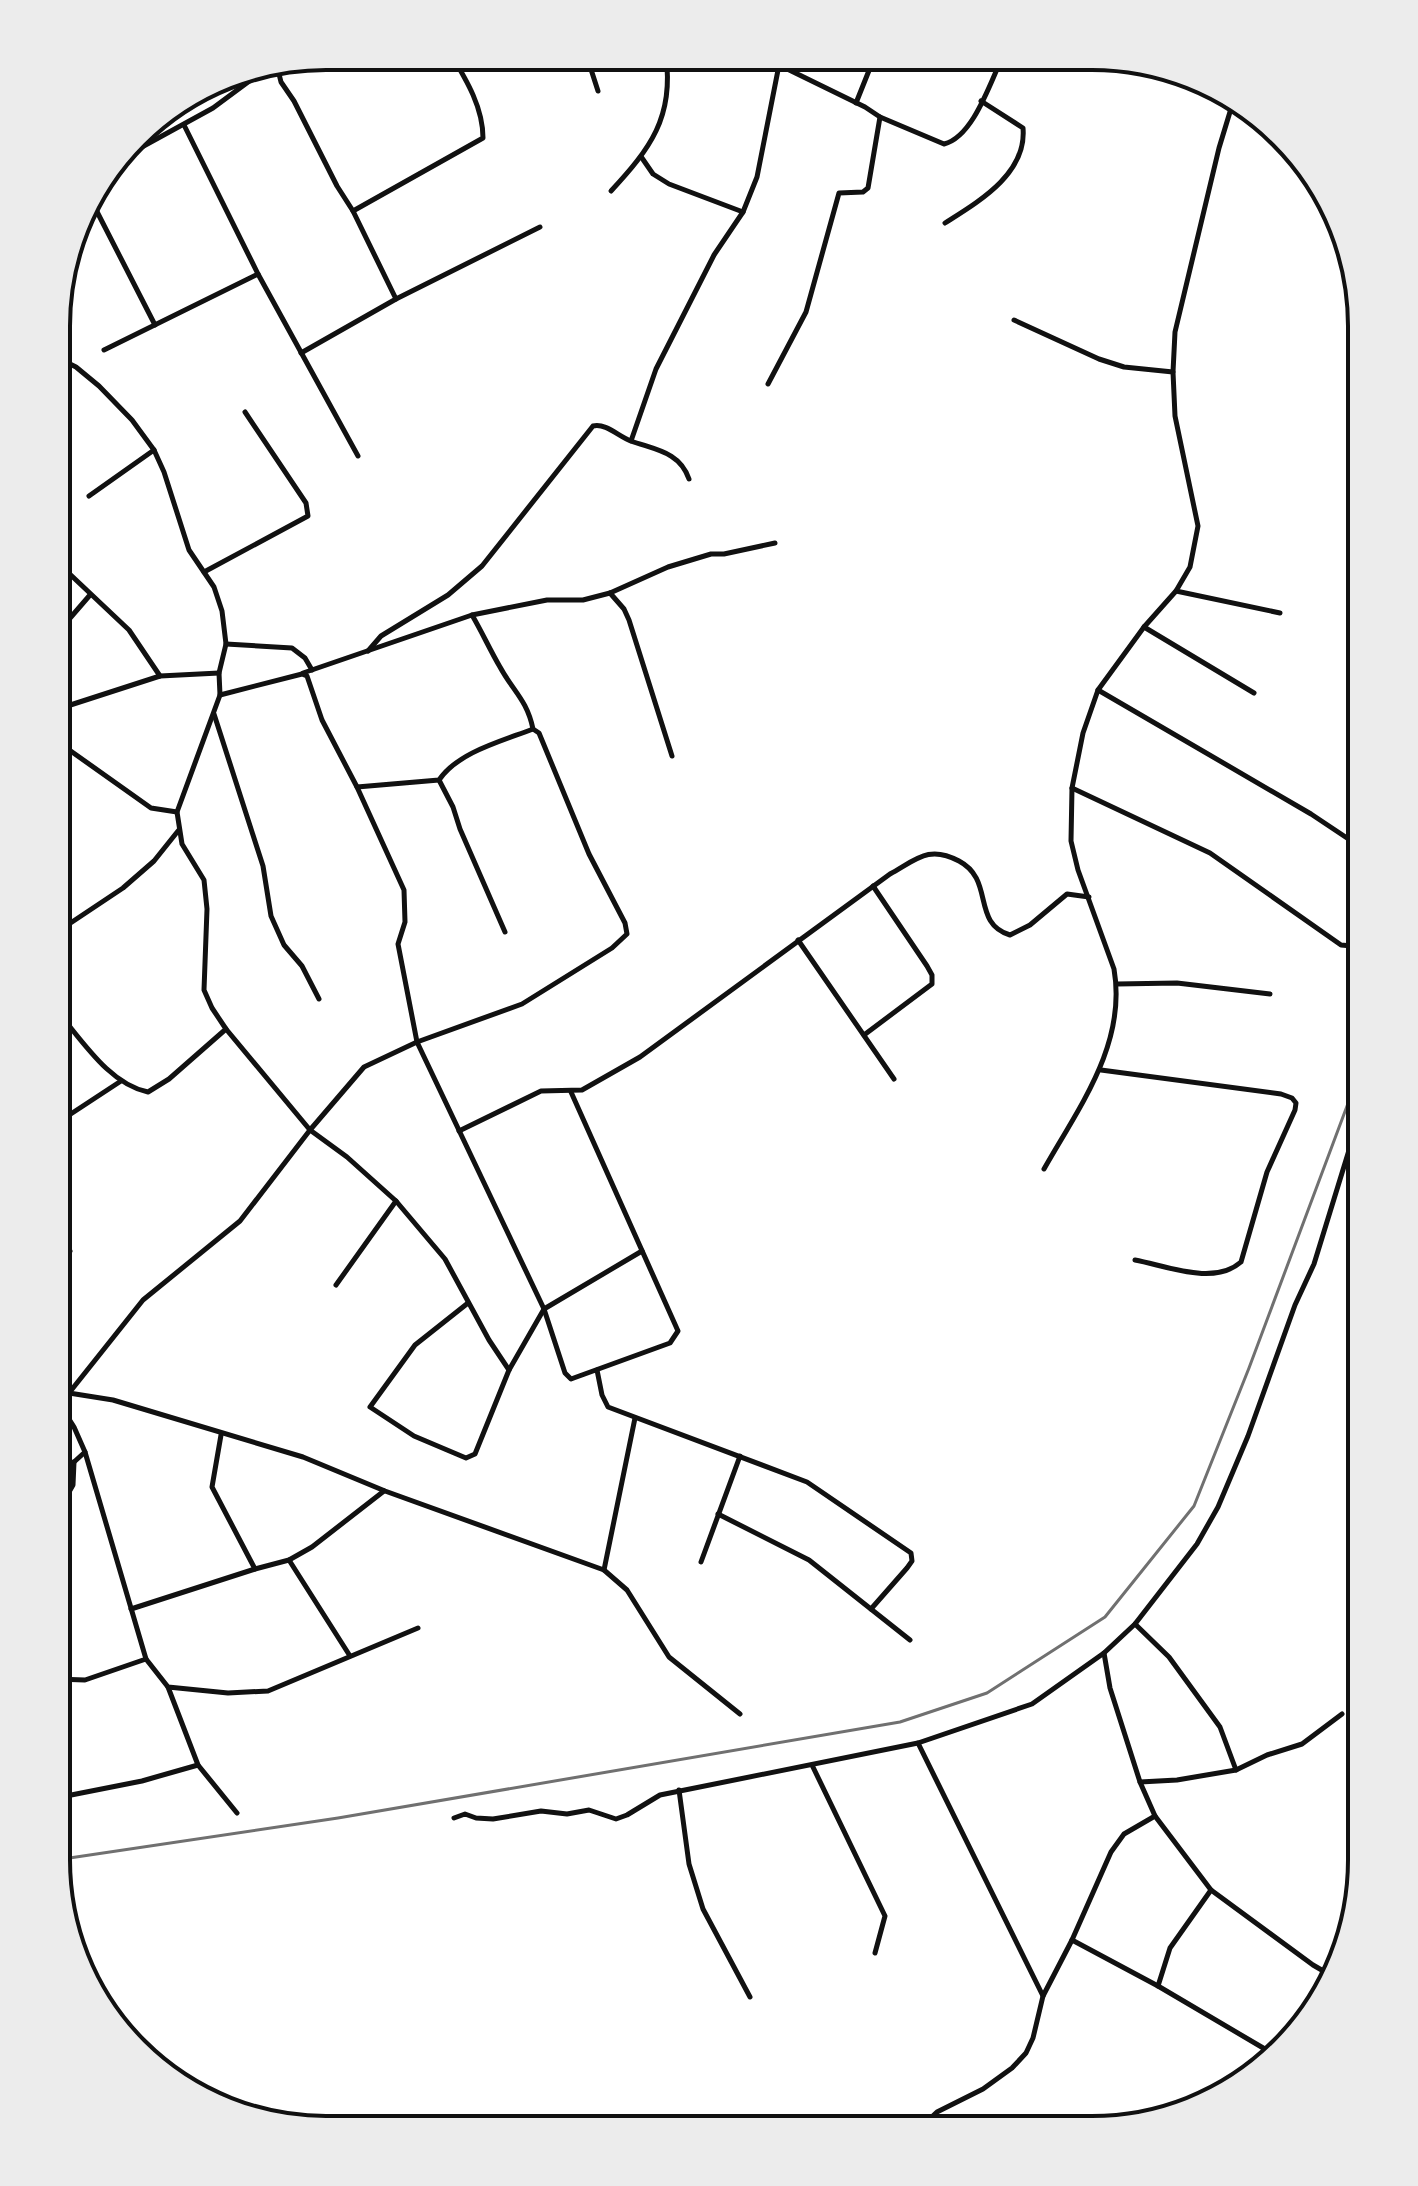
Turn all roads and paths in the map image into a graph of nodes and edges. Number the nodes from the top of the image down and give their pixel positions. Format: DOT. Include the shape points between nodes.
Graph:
graph roads {
  1 [pos="460,70"];
  2 [pos="591,70"];
  3 [pos="668,70"];
  4 [pos="781,70"];
  5 [pos="790,70"];
  6 [pos="869,70"];
  7 [pos="996,70"];
  8 [pos="279,75"];
  9 [pos="247,83"];
  10 [pos="598,91"];
  11 [pos="981,101"];
  12 [pos="856,103"];
  13 [pos="1230,111"];
  14 [pos="880,117"];
  15 [pos="184,125"];
  16 [pos="143,147"];
  17 [pos="642,158"];
  18 [pos="611,191"];
  19 [pos="353,211"];
  20 [pos="97,212"];
  21 [pos="743,212"];
  22 [pos="945,223"];
  23 [pos="540,227"];
  24 [pos="258,274"];
  25 [pos="396,299"];
  26 [pos="1014,320"];
  27 [pos="155,325"];
  28 [pos="104,350"];
  29 [pos="301,353"];
  30 [pos="70,364"];
  31 [pos="1173,372"];
  32 [pos="768,384"];
  33 [pos="245,412"];
  34 [pos="631,441"];
  35 [pos="154,450"];
  36 [pos="358,456"];
  37 [pos="689,479"];
  38 [pos="89,496"];
  39 [pos="775,543"];
  40 [pos="204,572"];
  41 [pos="70,575"];
  42 [pos="1176,591"];
  43 [pos="610,593"];
  44 [pos="90,595"];
  45 [pos="1280,613"];
  46 [pos="472,615"];
  47 [pos="70,618"];
  48 [pos="1144,627"];
  49 [pos="226,644"];
  50 [pos="368,651"];
  51 [pos="312,670"];
  52 [pos="219,673"];
  53 [pos="302,674"];
  54 [pos="160,676"];
  55 [pos="1098,690"];
  56 [pos="1254,693"];
  57 [pos="220,695"];
  58 [pos="70,705"];
  59 [pos="214,713"];
  60 [pos="533,729"];
  61 [pos="70,751"];
  62 [pos="672,756"];
  63 [pos="439,780"];
  64 [pos="357,787"];
  65 [pos="1072,788"];
  66 [pos="177,812"];
  67 [pos="178,831"];
  68 [pos="1348,838"];
  69 [pos="873,886"];
  70 [pos="1089,897"];
  71 [pos="70,923"];
  72 [pos="505,932"];
  73 [pos="798,940"];
  74 [pos="1348,946"];
  75 [pos="1117,984"];
  76 [pos="1270,994"];
  77 [pos="319,999"];
  78 [pos="70,1025"];
  79 [pos="226,1029"];
  80 [pos="864,1035"];
  81 [pos="417,1042"];
  82 [pos="1101,1070"];
  83 [pos="894,1079"];
  84 [pos="121,1081"];
  85 [pos="571,1092"];
  86 [pos="70,1114"];
  87 [pos="310,1130"];
  88 [pos="459,1131"];
  89 [pos="1347,1155"];
  90 [pos="1044,1169"];
  91 [pos="396,1201"];
  92 [pos="642,1251"];
  93 [pos="1135,1260"];
  94 [pos="336,1285"];
  95 [pos="468,1303"];
  96 [pos="544,1309"];
  97 [pos="509,1370"];
  98 [pos="597,1370"];
  99 [pos="70,1392"];
  100 [pos="70,1393"];
  101 [pos="635,1418"];
  102 [pos="70,1420"];
  103 [pos="221,1435"];
  104 [pos="85,1452"];
  105 [pos="740,1456"];
  106 [pos="74,1462"];
  107 [pos="70,1463"];
  108 [pos="70,1490"];
  109 [pos="385,1491"];
  110 [pos="718,1514"];
  111 [pos="289,1560"];
  112 [pos="701,1562"];
  113 [pos="255,1569"];
  114 [pos="604,1570"];
  115 [pos="131,1609"];
  116 [pos="871,1609"];
  117 [pos="1135,1624"];
  118 [pos="418,1628"];
  119 [pos="910,1640"];
  120 [pos="1104,1653"];
  121 [pos="350,1656"];
  122 [pos="146,1659"];
  123 [pos="70,1679"];
  124 [pos="168,1687"];
  125 [pos="740,1714"];
  126 [pos="1342,1714"];
  127 [pos="918,1743"];
  128 [pos="198,1765"];
  129 [pos="812,1765"];
  130 [pos="1236,1770"];
  131 [pos="1140,1782"];
  132 [pos="679,1790"];
  133 [pos="70,1795"];
  134 [pos="237,1813"];
  135 [pos="1155,1816"];
  136 [pos="454,1818"];
  137 [pos="1211,1890"];
  138 [pos="1072,1940"];
  139 [pos="875,1953"];
  140 [pos="1323,1971"];
  141 [pos="1158,1986"];
  142 [pos="1043,1996"];
  143 [pos="750,1997"];
  144 [pos="1264,2049"];
  145 [pos="933,2116"];
  1 -- 19 [label="street" via="473,95 483,138"];
  2 -- 10 [label="street"];
  3 -- 17 [label="street" via="662,121"];
  4 -- 21 [label="street" via="757,177"];
  5 -- 12 [label="street"];
  6 -- 12 [label="street"];
  7 -- 11 [label="street"];
  8 -- 19 [label="street"];
  9 -- 15 [label="street"];
  11 -- 14 [label="street" via="966,130 944,144"];
  11 -- 22 [label="street" via="1023,128 1021,148 1010,171 988,195"];
  12 -- 14 [label="street"];
  13 -- 31 [label="street" via="1175,332"];
  14 -- 32 [label="street" via="868,188 839,193 806,312"];
  15 -- 16 [label="street"];
  15 -- 24 [label="street"];
  17 -- 18 [label="street"];
  17 -- 21 [label="street" via="669,184"];
  19 -- 25 [label="street"];
  20 -- 27 [label="street"];
  21 -- 34 [label="street" via="714,255 656,369"];
  23 -- 25 [label="street"];
  24 -- 27 [label="street"];
  24 -- 29 [label="street"];
  25 -- 29 [label="street"];
  26 -- 31 [label="street" via="1124,367"];
  27 -- 28 [label="street"];
  29 -- 36 [label="street"];
  30 -- 35 [label="street" via="99,386"];
  31 -- 42 [label="street" via="1175,416 1198,526 1190,567"];
  33 -- 40 [label="street" via="306,503 308,516"];
  34 -- 37 [label="street" via="677,459"];
  34 -- 50 [label="street" via="605,426 593,426 482,566 448,595 381,636"];
  35 -- 38 [label="street"];
  35 -- 40 [label="street" via="189,550"];
  39 -- 43 [label="street" via="668,567"];
  40 -- 49 [label="street" via="222,611"];
  41 -- 44 [label="street"];
  42 -- 45 [label="street"];
  42 -- 48 [label="street"];
  43 -- 46 [label="street"];
  43 -- 62 [label="street" via="629,620"];
  44 -- 47 [label="street"];
  44 -- 54 [label="street" via="129,630"];
  46 -- 50 [label="street"];
  46 -- 60 [label="street" via="530,713"];
  48 -- 55 [label="street"];
  48 -- 56 [label="street"];
  49 -- 51 [label="street" via="292,648"];
  49 -- 52 [label="street"];
  50 -- 51 [label="street"];
  51 -- 53 [label="street"];
  52 -- 54 [label="street"];
  52 -- 57 [label="street"];
  53 -- 57 [label="street"];
  53 -- 64 [label="street"];
  54 -- 58 [label="street"];
  55 -- 65 [label="street"];
  55 -- 68 [label="street"];
  57 -- 59 [label="street"];
  59 -- 66 [label="street"];
  59 -- 77 [label="street" via="263,866 271,916"];
  60 -- 63 [label="street" via="480,750"];
  60 -- 81 [label="street" via="627,934 522,1004"];
  61 -- 66 [label="street" via="151,808"];
  63 -- 64 [label="street"];
  63 -- 72 [label="street"];
  64 -- 81 [label="street" via="404,890 405,922 398,944"];
  65 -- 70 [label="street" via="1071,841"];
  65 -- 74 [label="street" via="1210,853"];
  66 -- 67 [label="street"];
  67 -- 71 [label="street" via="123,888"];
  67 -- 79 [label="street" via="204,880 204,990"];
  69 -- 70 [label="street" via="927,854 942,853 971,868 980,880 984,909 995,927 1010,935 1067,894"];
  69 -- 73 [label="street"];
  69 -- 80 [label="street" via="927,966 932,984"];
  70 -- 75 [label="street"];
  73 -- 80 [label="street"];
  73 -- 85 [label="street" via="640,1057"];
  75 -- 76 [label="street" via="1177,983"];
  75 -- 82 [label="street" via="1115,1018"];
  78 -- 84 [label="street"];
  79 -- 84 [label="street" via="148,1092"];
  79 -- 87 [label="street"];
  80 -- 83 [label="street"];
  81 -- 87 [label="street" via="364,1067"];
  81 -- 88 [label="street"];
  82 -- 90 [label="street"];
  82 -- 93 [label="street" via="1281,1094 1296,1103 1267,1172 1241,1262 1209,1274"];
  84 -- 86 [label="street"];
  85 -- 88 [label="street" via="541,1091"];
  85 -- 92 [label="street"];
  87 -- 91 [label="street"];
  87 -- 99 [label="street" via="240,1221 143,1300"];
  88 -- 96 [label="street"];
  89 -- 117 [label="street" via="1314,1264 1218,1507 1197,1544"];
  91 -- 94 [label="street"];
  91 -- 95 [label="street" via="445,1259"];
  92 -- 96 [label="street"];
  92 -- 98 [label="street" via="678,1331 670,1343"];
  95 -- 97 [label="street"];
  95 -- 97 [label="street" via="415,1345 370,1407 414,1436 466,1458 480,1444"];
  96 -- 97 [label="street"];
  96 -- 98 [label="street" via="565,1373 571,1379"];
  98 -- 101 [label="street" via="608,1407"];
  100 -- 103 [label="street" via="113,1400"];
  101 -- 105 [label="street"];
  101 -- 114 [label="street"];
  102 -- 104 [label="street"];
  103 -- 109 [label="street" via="303,1457"];
  103 -- 113 [label="street" via="212,1487"];
  104 -- 106 [label="street"];
  104 -- 115 [label="street"];
  105 -- 110 [label="street"];
  105 -- 116 [label="street" via="807,1482 911,1553 912,1561"];
  106 -- 107 [label="street"];
  106 -- 108 [label="street"];
  109 -- 111 [label="street"];
  109 -- 114 [label="street"];
  110 -- 112 [label="street"];
  110 -- 116 [label="street" via="809,1560"];
  111 -- 113 [label="street"];
  111 -- 121 [label="street"];
  113 -- 115 [label="street"];
  114 -- 125 [label="street" via="627,1590 669,1657"];
  115 -- 122 [label="street"];
  116 -- 119 [label="street"];
  117 -- 120 [label="street"];
  117 -- 130 [label="street" via="1169,1657 1220,1727"];
  118 -- 121 [label="street"];
  120 -- 127 [label="street" via="1032,1704"];
  120 -- 131 [label="street"];
  121 -- 124 [label="street" via="268,1691"];
  122 -- 123 [label="street" via="85,1680"];
  122 -- 124 [label="street"];
  124 -- 128 [label="street"];
  126 -- 130 [label="street" via="1302,1744"];
  127 -- 129 [label="street"];
  127 -- 142 [label="street"];
  128 -- 133 [label="street"];
  128 -- 134 [label="street"];
  129 -- 132 [label="street"];
  129 -- 139 [label="street" via="885,1916"];
  130 -- 131 [label="street"];
  131 -- 135 [label="street"];
  132 -- 136 [label="street" via="616,1819 589,1810"];
  132 -- 143 [label="street" via="689,1864 703,1909"];
  135 -- 137 [label="street"];
  135 -- 138 [label="street" via="1119,1838"];
  137 -- 140 [label="street"];
  137 -- 141 [label="street" via="1170,1948"];
  138 -- 141 [label="street"];
  138 -- 142 [label="street"];
  141 -- 144 [label="street"];
  142 -- 145 [label="street" via="1033,2038 1019,2060 983,2089"];
}
